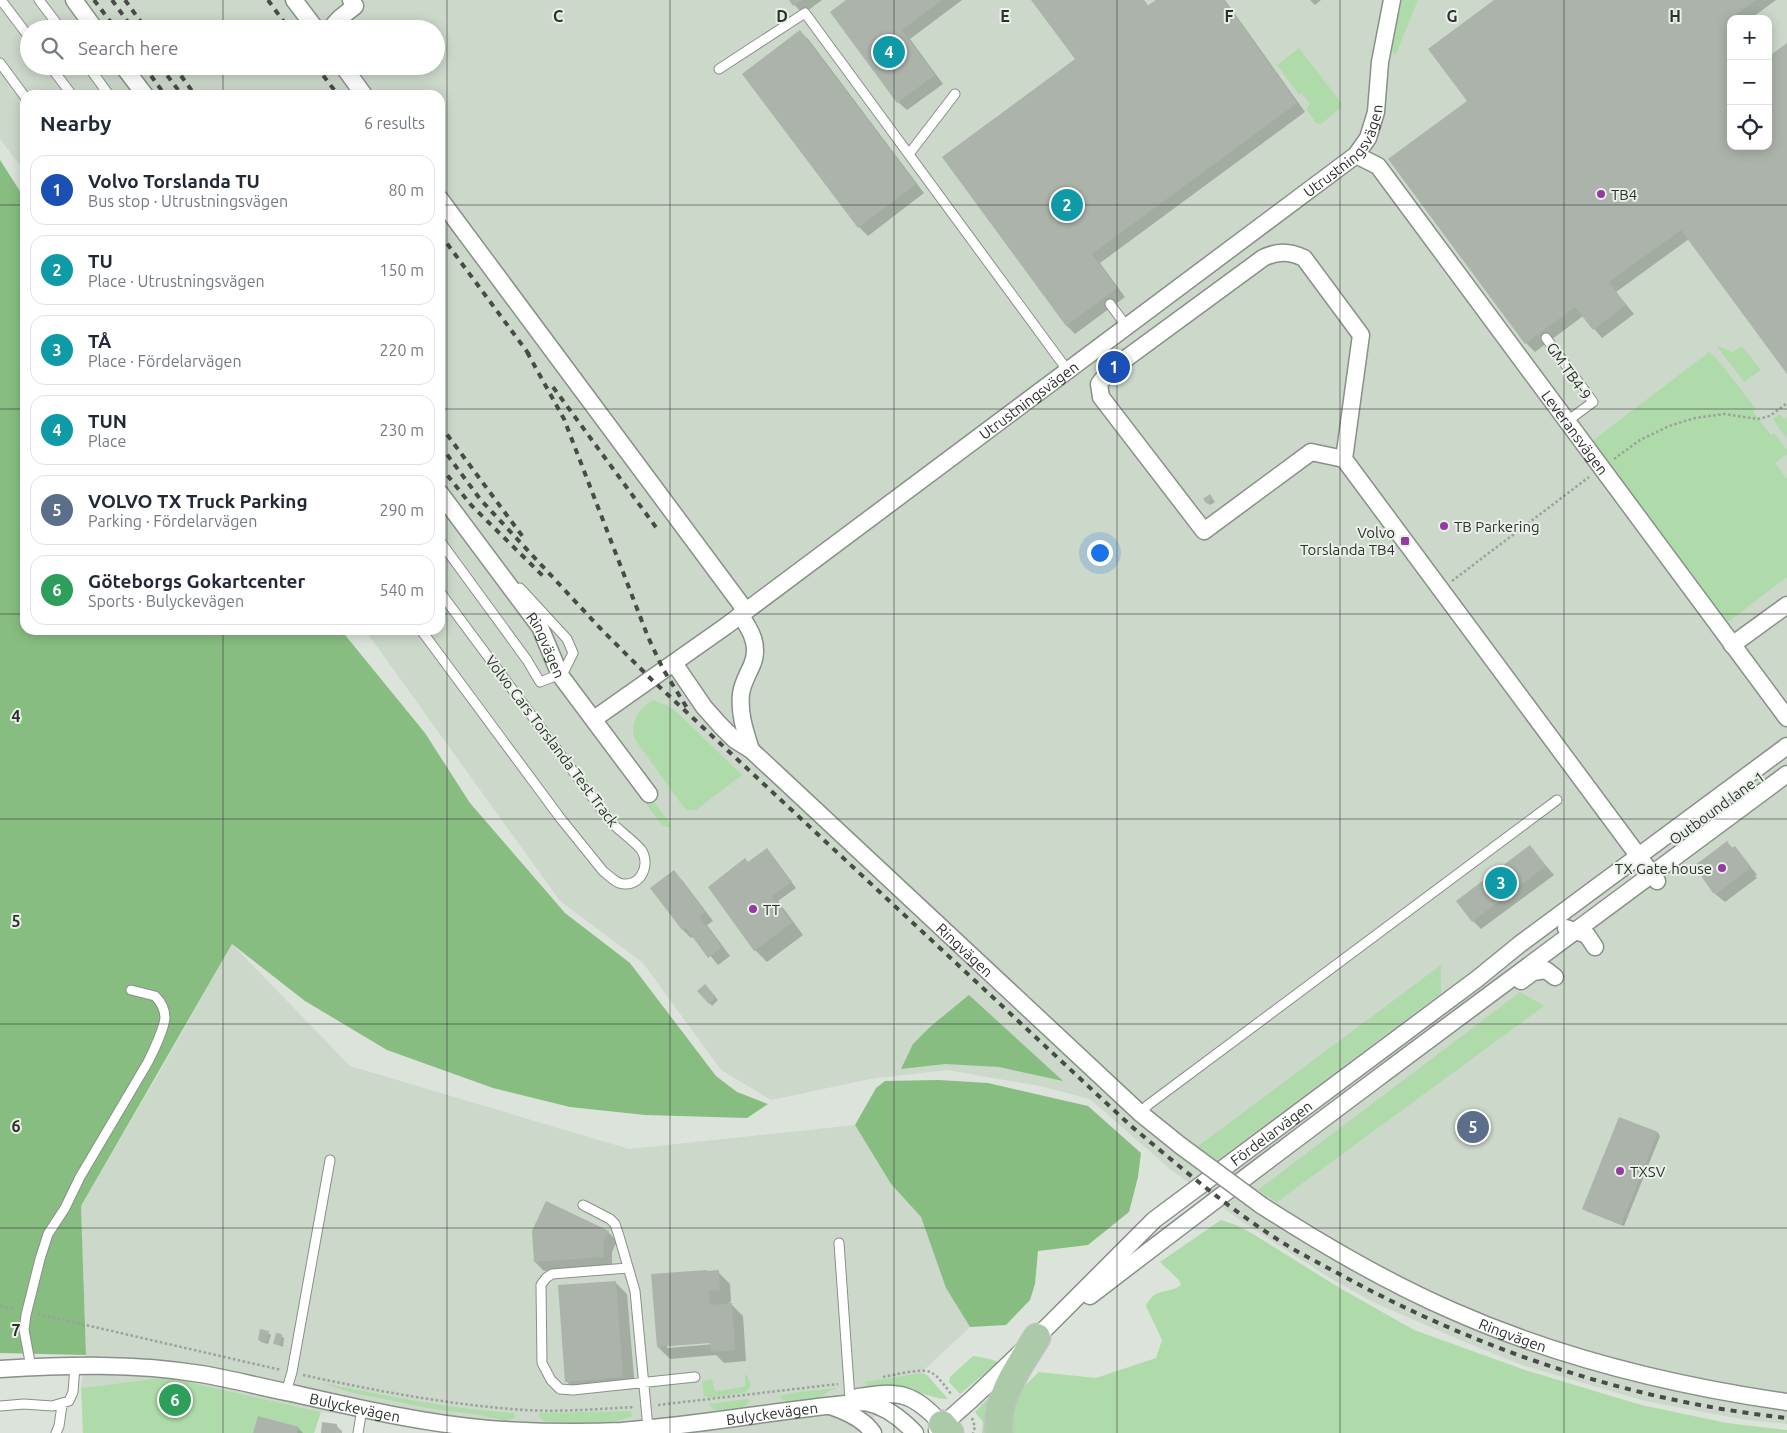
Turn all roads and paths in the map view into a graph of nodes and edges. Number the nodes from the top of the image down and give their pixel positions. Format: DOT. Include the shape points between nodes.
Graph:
graph roads {
  1 [pos="1,0"];
  2 [pos="39,0"];
  3 [pos="74,0"];
  4 [pos="294,0"];
  5 [pos="1392,0"];
  6 [pos="356,2"];
  7 [pos="54,20"];
  8 [pos="89,20"];
  9 [pos="309,20"];
  10 [pos="338,20"];
  11 [pos="20,25"];
  12 [pos="0,63"];
  13 [pos="719,69"];
  14 [pos="57,75"];
  15 [pos="95,75"];
  16 [pos="130,75"];
  17 [pos="350,75"];
  18 [pos="20,90"];
  19 [pos="68,90"];
  20 [pos="106,90"];
  21 [pos="141,90"];
  22 [pos="360,90"];
  23 [pos="955,94"];
  24 [pos="909,154"];
  25 [pos="1356,156"];
  26 [pos="445,205"];
  27 [pos="1110,304"];
  28 [pos="1127,327"];
  29 [pos="1546,338"];
  30 [pos="1068,370"];
  31 [pos="1566,422"];
  32 [pos="1344,459"];
  33 [pos="445,500"];
  34 [pos="445,548"];
  35 [pos="445,599"];
  36 [pos="1787,605"];
  37 [pos="743,613"];
  38 [pos="425,635"];
  39 [pos="1732,645"];
  40 [pos="674,663"];
  41 [pos="560,675"];
  42 [pos="1787,718"];
  43 [pos="594,719"];
  44 [pos="1787,746"];
  45 [pos="751,750"];
  46 [pos="1787,756"];
  47 [pos="1787,774"];
  48 [pos="1787,784"];
  49 [pos="649,794"];
  50 [pos="1557,800"];
  51 [pos="1648,868"];
  52 [pos="1603,909"];
  53 [pos="1597,925"];
  54 [pos="1550,931"];
  55 [pos="1574,931"];
  56 [pos="1520,944"];
  57 [pos="1555,977"];
  58 [pos="131,990"];
  59 [pos="1487,995"];
  60 [pos="1140,1114"];
  61 [pos="330,1160"];
  62 [pos="583,1205"];
  63 [pos="839,1243"];
  64 [pos="628,1268"];
  65 [pos="0,1306"];
  66 [pos="28,1311"];
  67 [pos="1036,1337"];
  68 [pos="75,1366"];
  69 [pos="31,1367"];
  70 [pos="0,1369"];
  71 [pos="292,1372"];
  72 [pos="695,1377"];
  73 [pos="644,1383"];
  74 [pos="286,1392"];
  75 [pos="843,1398"];
  76 [pos="1787,1402"];
  77 [pos="62,1404"];
  78 [pos="0,1406"];
  79 [pos="646,1406"];
  80 [pos="963,1408"];
  81 [pos="362,1409"];
  82 [pos="648,1428"];
  83 [pos="942,1430"];
  84 [pos="602,1432"];
  85 [pos="56,1433"];
  86 [pos="358,1433"];
  87 [pos="873,1433"];
  88 [pos="915,1433"];
  89 [pos="974,1433"];
  90 [pos="999,1433"];
  1 -- 11 [label="lane"];
  2 -- 7 [label="lane"];
  3 -- 8 [label="street"];
  4 -- 9 [label="street"];
  5 -- 25 [label="street, Utrustningsvägen" via="1380,62 1376,112 1368,138"];
  6 -- 10 [label="street"];
  12 -- 18 [label="lane"];
  13 -- 24 [label="lane" via="805,13"];
  14 -- 19 [label="lane"];
  15 -- 20 [label="lane"];
  16 -- 21 [label="street"];
  17 -- 22 [label="street"];
  23 -- 24 [label="lane"];
  24 -- 30 [label="lane"];
  25 -- 28 [label="street, Utrustningsvägen"];
  25 -- 31 [label="street, Leveransvägen" via="1378,166"];
  26 -- 37 [label="street, Ringvägen"];
  27 -- 28 [label="lane"];
  28 -- 30 [label="street, Utrustningsvägen"];
  29 -- 31 [label="lane, GM TB4-9" via="1593,402"];
  30 -- 37 [label="street, Utrustningsvägen"];
  31 -- 39 [label="street, Leveransvägen"];
  32 -- 32 [label="street" via="1361,335 1304,258 1294,253 1283,252 1263,258 1109,371 1099,384 1101,396 1204,531 1311,452"];
  32 -- 51 [label="street"];
  33 -- 41 [label="street, Ringvägen" via="540,627"];
  34 -- 41 [label="lane" via="540,682"];
  35 -- 38 [label="lane, Volvo Cars Torslanda Test Track" via="610,821 641,850 646,865 636,881 620,883 603,871"];
  36 -- 39 [label="street"];
  37 -- 40 [label="street, Utrustningsvägen"];
  37 -- 45 [label="street, Ringvägen" via="755,647 753,663 741,692 741,718"];
  39 -- 42 [label="street, Leveransvägen"];
  40 -- 43 [label="street"];
  40 -- 45 [label="street, Ringvägen" via="720,725"];
  41 -- 43 [label="street, Ringvägen"];
  43 -- 49 [label="street, Ringvägen"];
  44 -- 51 [label="street"];
  45 -- 60 [label="street, Ringvägen"];
  46 -- 51 [label="street, Outbound lane 1"];
  47 -- 51 [label="street"];
  48 -- 51 [label="street"];
  50 -- 60 [label="lane"];
  51 -- 52 [label="street, Fördelarvägen" via="1618,899"];
  51 -- 53 [label="street"];
  51 -- 54 [label="street, Outbound lane 1"];
  51 -- 56 [label="street, Fördelarvägen"];
  52 -- 53 [label="street"];
  52 -- 55 [label="street, Fördelarvägen"];
  53 -- 55 [label="street" via="1595,947 1587,935"];
  54 -- 55 [label="street, Fördelarvägen" via="1565,928"];
  54 -- 56 [label="street, Fördelarvägen"];
  55 -- 59 [label="street, Fördelarvägen"];
  56 -- 67 [label="street, Fördelarvägen" via="1477,980 1154,1220"];
  57 -- 59 [label="street, Fördelarvägen" via="1546,970 1534,972 1505,993"];
  58 -- 66 [label="lane" via="155,996 165,1018 148,1062 48,1234"];
  59 -- 67 [label="street, Fördelarvägen"];
  60 -- 76 [label="street, Ringvägen, bridge" via="1261,1205 1381,1277 1454,1312 1579,1357 1662,1379"];
  61 -- 71 [label="lane"];
  62 -- 64 [label="lane" via="615,1224"];
  63 -- 75 [label="lane"];
  64 -- 73 [label="lane" via="635,1291"];
  64 -- 73 [label="lane" via="552,1274 546,1278 542,1285 542,1363 560,1389"];
  65 -- 66 [label="path"];
  66 -- 69 [label="lane" via="24,1330"];
  66 -- 71 [label="path"];
  67 -- 80 [label="street, Fördelarvägen"];
  67 -- 90 [label="main road" via="1005,1392 999,1412"];
  68 -- 69 [label="street, Bulyckevägen"];
  68 -- 74 [label="street, Bulyckevägen" via="130,1366 178,1371"];
  68 -- 77 [label="lane" via="73,1392 69,1401"];
  69 -- 70 [label="street, Bulyckevägen"];
  71 -- 74 [label="lane"];
  71 -- 79 [label="path" via="386,1393 458,1404 526,1410"];
  72 -- 73 [label="lane"];
  73 -- 79 [label="lane"];
  74 -- 81 [label="street, Bulyckevägen"];
  75 -- 79 [label="path" via="742,1396"];
  75 -- 80 [label="path" via="919,1371 929,1371"];
  75 -- 82 [label="street, Bulyckevägen"];
  75 -- 83 [label="street, Bulyckevägen" via="887,1394 912,1398 928,1410"];
  75 -- 87 [label="street, Bulyckevägen" via="851,1415"];
  75 -- 88 [label="street, Bulyckevägen" via="874,1404 897,1416"];
  77 -- 78 [label="lane"];
  77 -- 85 [label="lane"];
  79 -- 82 [label="lane"];
  80 -- 83 [label="street, Fördelarvägen"];
  80 -- 89 [label="path" via="974,1423"];
  81 -- 84 [label="street, Bulyckevägen" via="404,1418 492,1429"];
  81 -- 86 [label="lane"];
  82 -- 84 [label="street, Bulyckevägen"];
}
